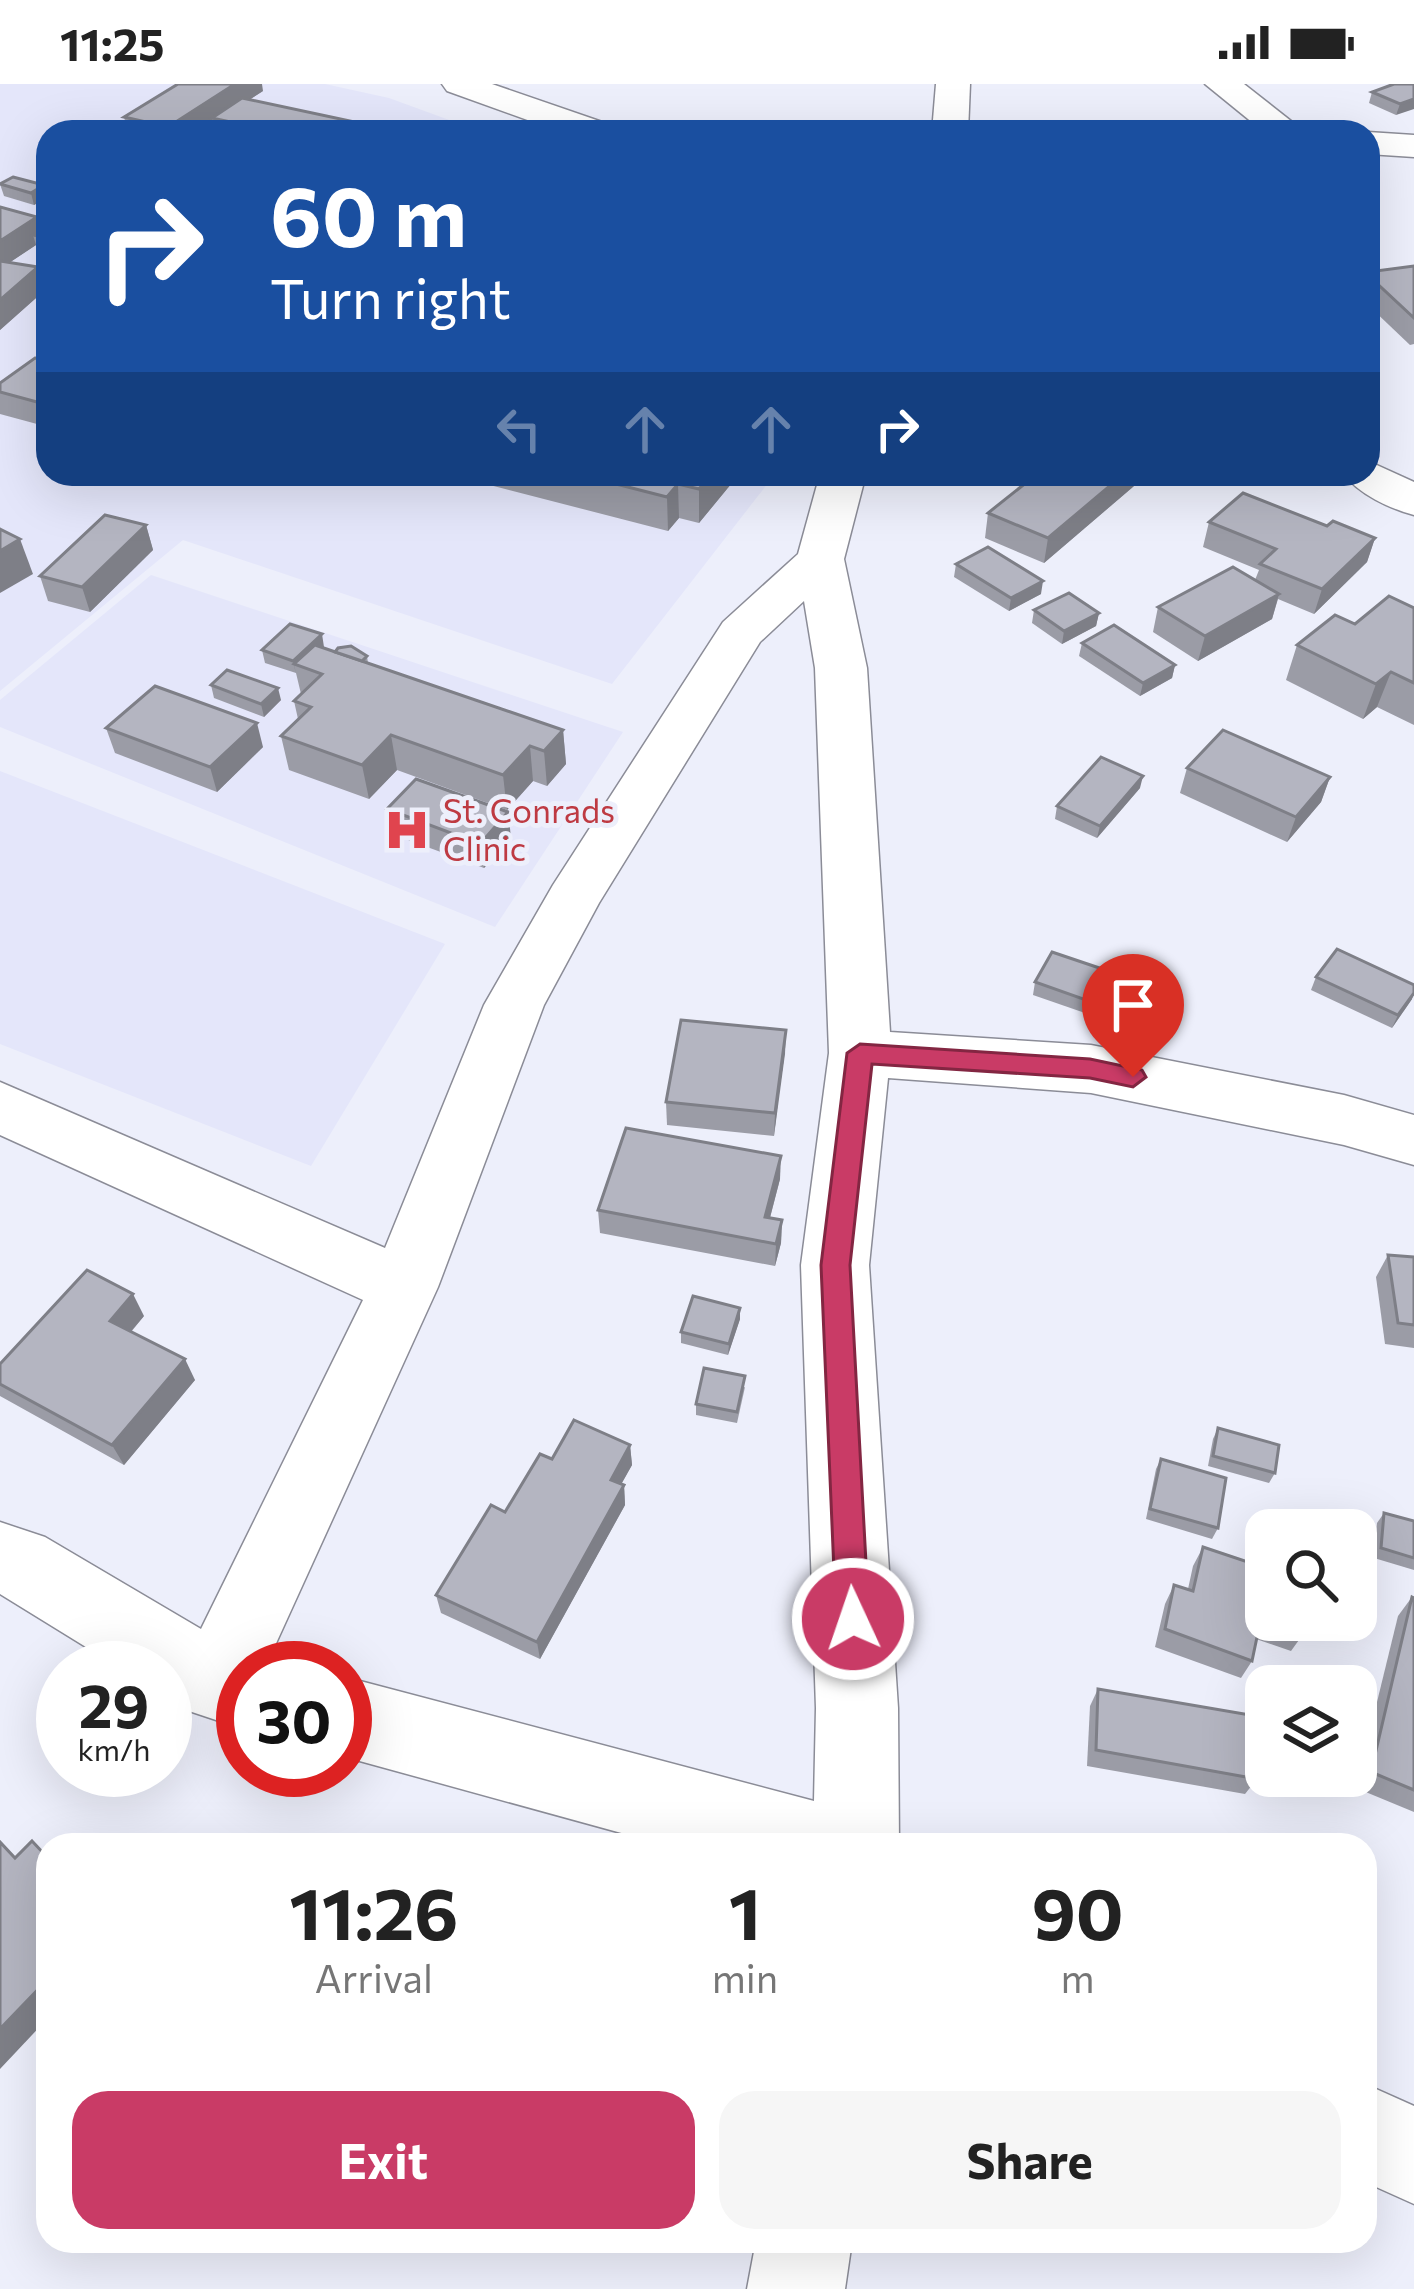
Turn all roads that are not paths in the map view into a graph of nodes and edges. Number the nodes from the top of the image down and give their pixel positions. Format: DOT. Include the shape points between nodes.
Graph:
graph roads {
  1 [pos="459,84"];
  2 [pos="953,84"];
  3 [pos="1222,84"];
  4 [pos="561,120"];
  5 [pos="951,120"];
  6 [pos="1271,120"];
  7 [pos="1380,144"];
  8 [pos="1414,146"];
  9 [pos="1380,481"];
  10 [pos="840,486"];
  11 [pos="1414,501"];
  12 [pos="820,559"];
  13 [pos="860,1053"];
  14 [pos="0,1107"];
  15 [pos="1414,1140"];
  16 [pos="404,1287"];
  17 [pos="0,1558"];
  18 [pos="250,1641"];
  19 [pos="216,1678"];
  20 [pos="372,1724"];
  21 [pos="775,1833"];
  22 [pos="856,1833"];
  23 [pos="1377,2138"];
  24 [pos="1414,2158"];
  25 [pos="802,2253"];
  26 [pos="796,2289"];
  1 -- 4 [label="street"];
  2 -- 5 [label="street"];
  3 -- 6 [label="street"];
  7 -- 8 [label="street"];
  9 -- 11 [label="street"];
  10 -- 12 [label="street"];
  12 -- 13 [label="street" via="842,668"];
  12 -- 16 [label="street" via="741,633 573,899 514,1005"];
  13 -- 15 [label="street" via="1090,1069"];
  13 -- 22 [label="street" via="836,1265"];
  14 -- 16 [label="street"];
  16 -- 18 [label="street"];
  17 -- 19 [label="street"];
  20 -- 21 [label="street"];
  23 -- 24 [label="street"];
  25 -- 26 [label="street"];
}
